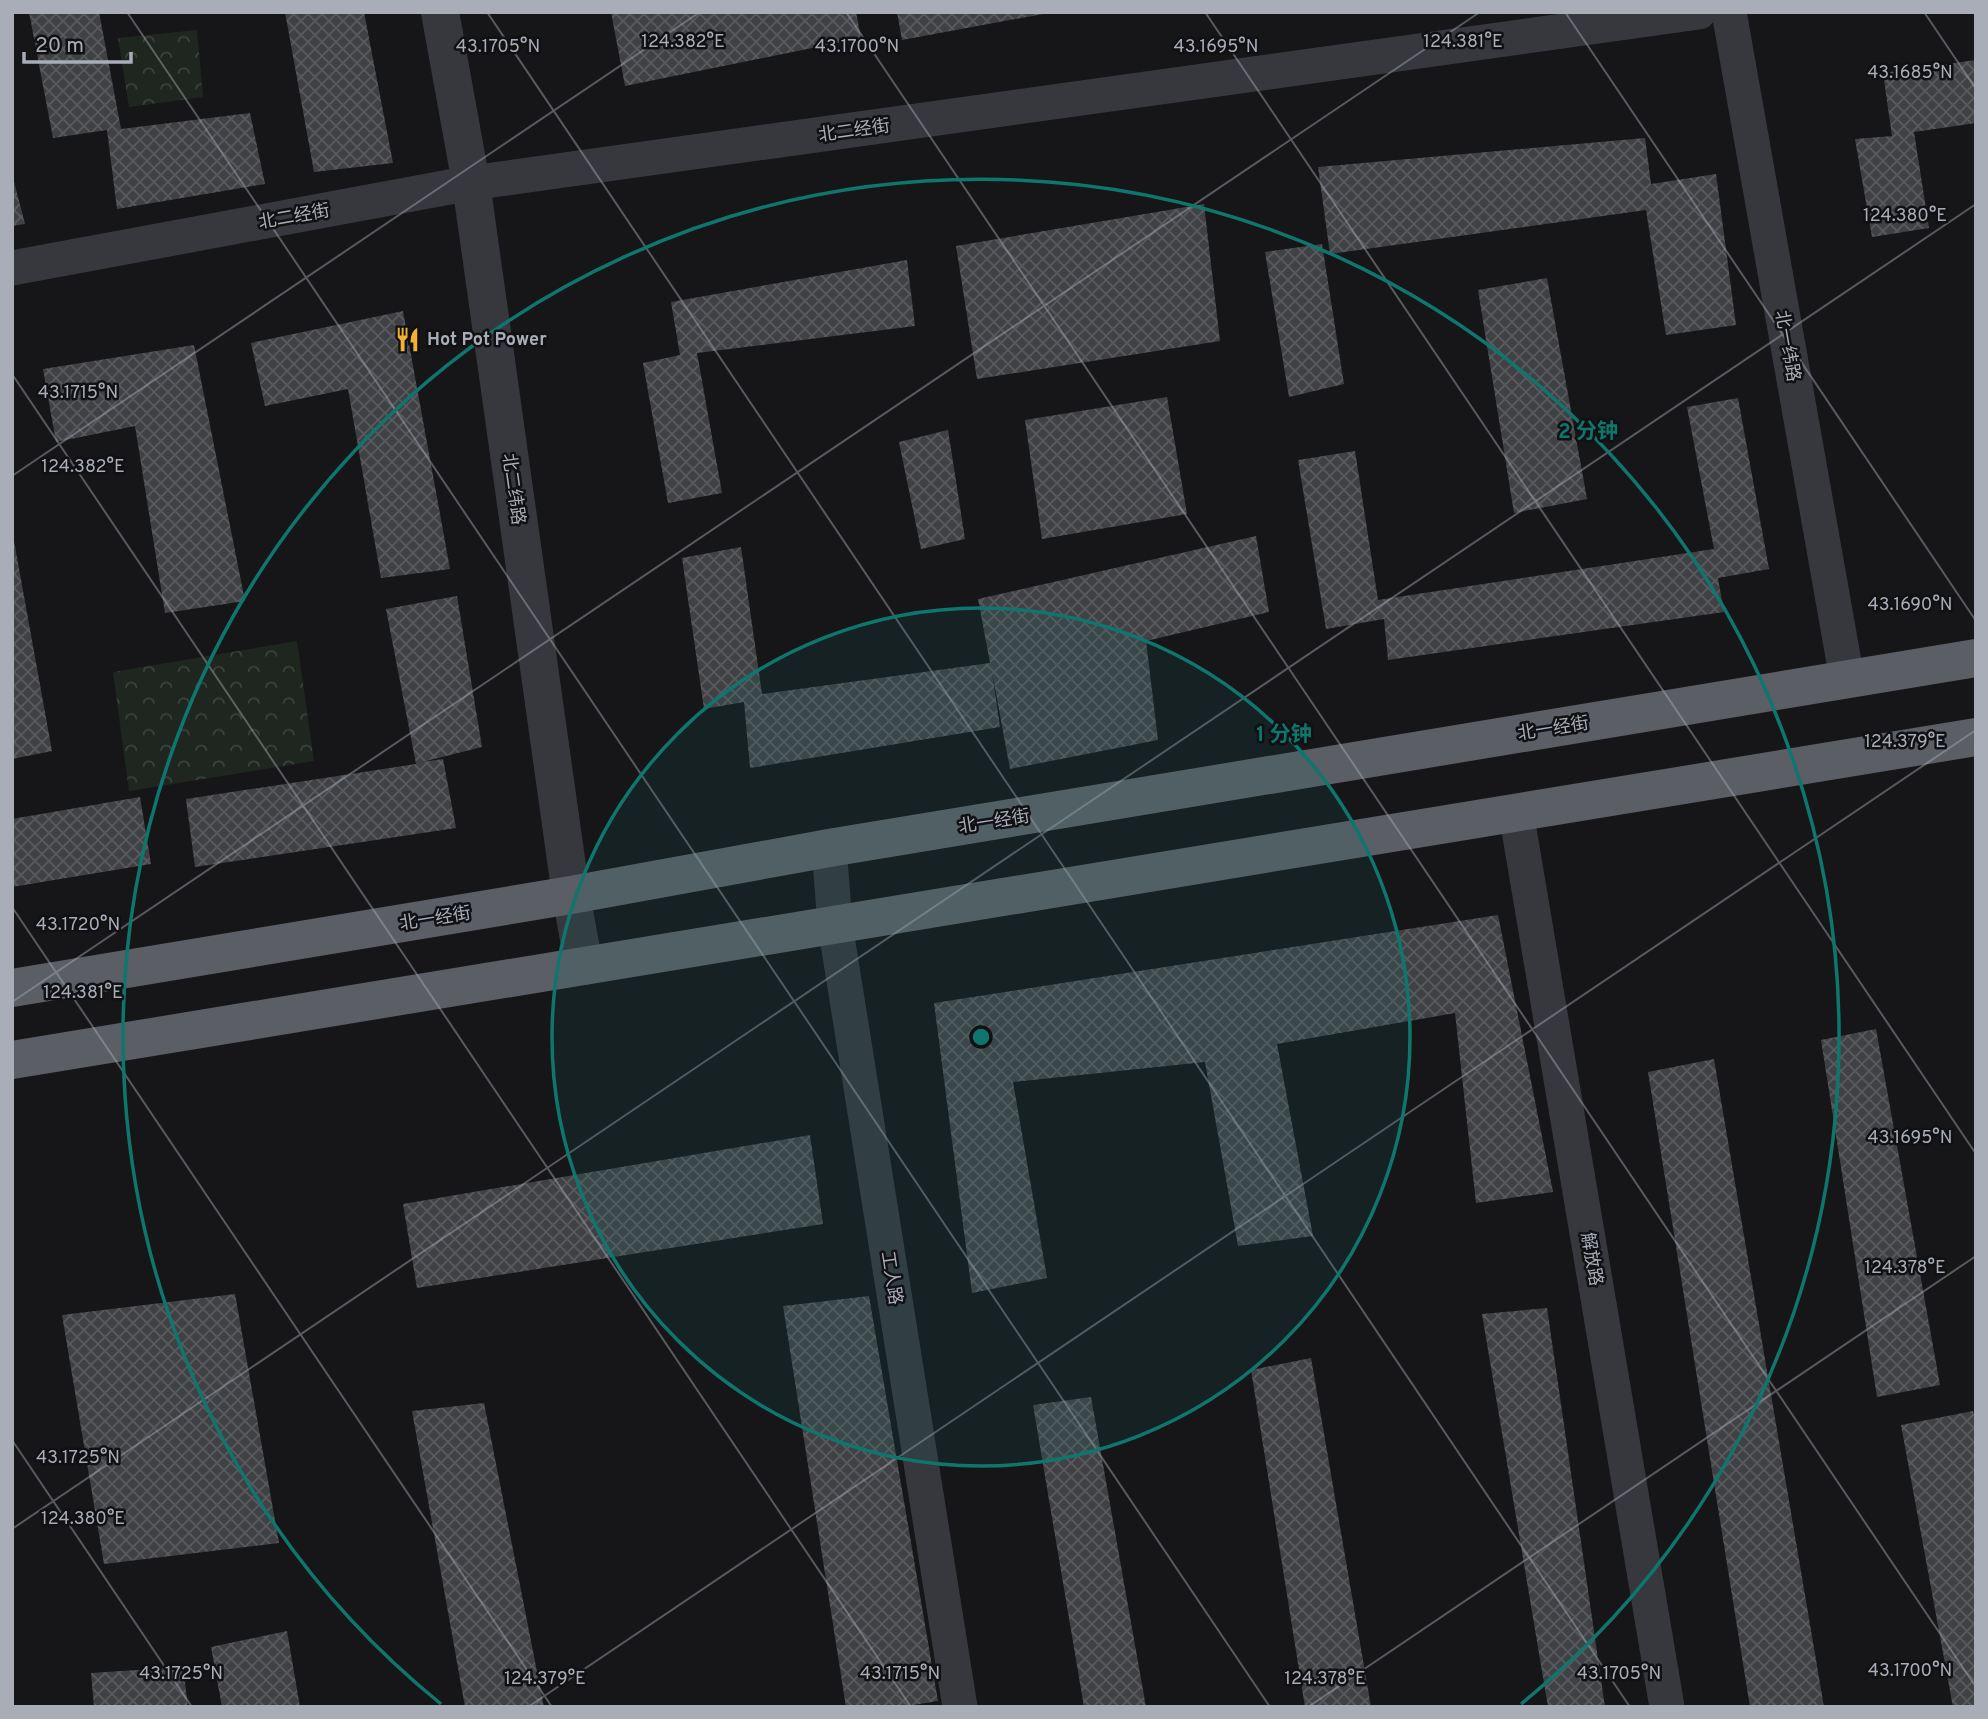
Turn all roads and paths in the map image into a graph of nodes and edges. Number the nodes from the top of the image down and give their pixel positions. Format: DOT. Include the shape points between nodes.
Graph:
graph roads {
  1 [pos="440,12"];
  2 [pos="1699,12"];
  3 [pos="1729,12"];
  4 [pos="471,183"];
  5 [pos="12,268"];
  6 [pos="1976,658"];
  7 [pos="1847,679"];
  8 [pos="1976,737"];
  9 [pos="1516,812"];
  10 [pos="829,848"];
  11 [pos="570,895"];
  12 [pos="835,924"];
  13 [pos="584,966"];
  14 [pos="12,988"];
  15 [pos="12,1060"];
  16 [pos="960,1707"];
  17 [pos="1667,1707"];
  1 -- 4 [label="street, 北二纬路"];
  2 -- 4 [label="street, 北二经街"];
  3 -- 7 [label="street, 北一纬路"];
  4 -- 5 [label="street, 北二经街"];
  4 -- 11 [label="street, 北二纬路"];
  6 -- 7 [label="highway, 北一经街"];
  7 -- 10 [label="highway, 北一经街"];
  8 -- 9 [label="highway"];
  9 -- 12 [label="highway"];
  9 -- 17 [label="street, 解放路"];
  10 -- 11 [label="highway, 北一经街"];
  10 -- 12 [label="street, 工人路"];
  11 -- 13 [label="street, 北二纬路"];
  11 -- 14 [label="highway, 北一经街"];
  12 -- 13 [label="highway"];
  12 -- 16 [label="street, 工人路"];
  13 -- 15 [label="highway"];
}
